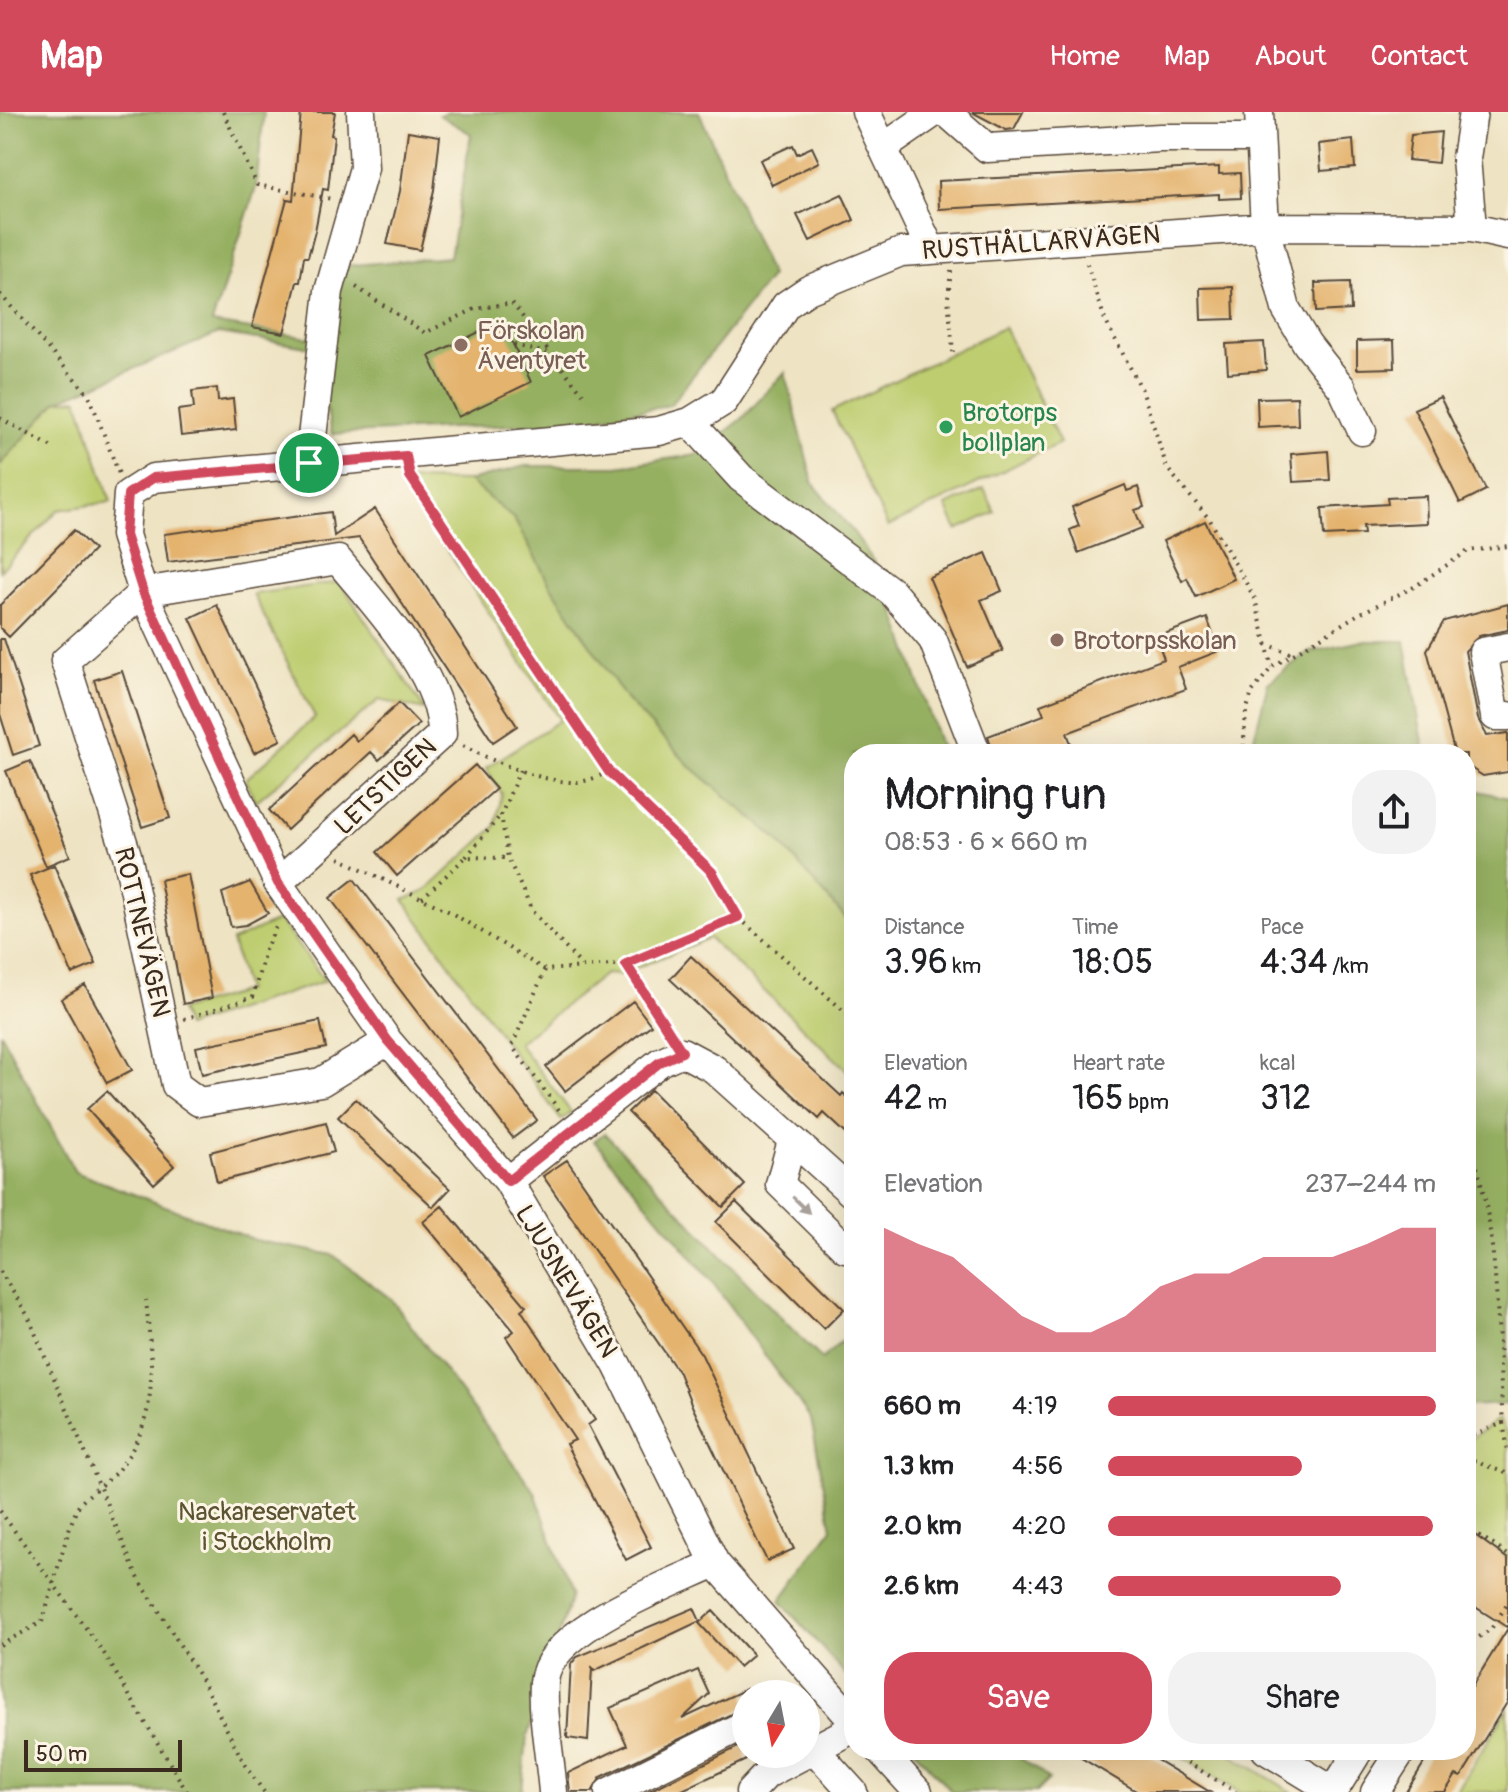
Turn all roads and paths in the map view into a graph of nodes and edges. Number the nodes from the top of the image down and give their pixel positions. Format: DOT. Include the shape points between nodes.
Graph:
graph roads {
  1 [pos="223,112"];
  2 [pos="361,112"];
  3 [pos="866,112"];
  4 [pos="935,112"];
  5 [pos="946,112"];
  6 [pos="1473,112"];
  7 [pos="1259,125"];
  8 [pos="883,148"];
  9 [pos="354,204"];
  10 [pos="1265,227"];
  11 [pos="1472,228"];
  12 [pos="1508,236"];
  13 [pos="1078,239"];
  14 [pos="930,248"];
  15 [pos="951,269"];
  16 [pos="334,272"];
  17 [pos="0,294"];
  18 [pos="514,345"];
  19 [pos="953,352"];
  20 [pos="551,354"];
  21 [pos="583,394"];
  22 [pos="0,418"];
  23 [pos="690,422"];
  24 [pos="1362,431"];
  25 [pos="52,447"];
  26 [pos="406,456"];
  27 [pos="309,463"];
  28 [pos="128,494"];
  29 [pos="1508,546"];
  30 [pos="143,592"];
  31 [pos="1266,644"];
  32 [pos="1508,647"];
  33 [pos="1293,654"];
  34 [pos="1272,667"];
  35 [pos="1508,716"];
  36 [pos="442,734"];
  37 [pos="973,744"];
  38 [pos="1244,744"];
  39 [pos="520,770"];
  40 [pos="609,772"];
  41 [pos="501,815"];
  42 [pos="317,849"];
  43 [pos="466,857"];
  44 [pos="508,858"];
  45 [pos="278,883"];
  46 [pos="422,898"];
  47 [pos="738,917"];
  48 [pos="279,920"];
  49 [pos="626,964"];
  50 [pos="584,967"];
  51 [pos="545,970"];
  52 [pos="844,1011"];
  53 [pos="164,1025"];
  54 [pos="388,1041"];
  55 [pos="682,1052"];
  56 [pos="564,1118"];
  57 [pos="792,1141"];
  58 [pos="1476,1160"];
  59 [pos="508,1181"];
  60 [pos="844,1186"];
  61 [pos="844,1247"];
  62 [pos="0,1271"];
  63 [pos="146,1300"];
  64 [pos="1503,1423"];
  65 [pos="1476,1434"];
  66 [pos="1508,1450"];
  67 [pos="1476,1462"];
  68 [pos="1508,1474"];
  69 [pos="100,1487"];
  70 [pos="0,1511"];
  71 [pos="1476,1533"];
  72 [pos="1508,1555"];
  73 [pos="715,1563"];
  74 [pos="55,1588"];
  75 [pos="1508,1603"];
  76 [pos="1476,1639"];
  77 [pos="0,1645"];
  78 [pos="805,1680"];
  79 [pos="820,1696"];
  80 [pos="844,1714"];
  81 [pos="732,1731"];
  82 [pos="844,1733"];
  83 [pos="820,1746"];
  84 [pos="889,1760"];
  85 [pos="1183,1760"];
  86 [pos="1282,1760"];
  87 [pos="1353,1760"];
  88 [pos="1396,1760"];
  89 [pos="820,1763"];
  90 [pos="778,1768"];
  91 [pos="187,1792"];
  92 [pos="264,1792"];
  93 [pos="553,1792"];
  94 [pos="609,1792"];
  95 [pos="750,1792"];
  96 [pos="853,1792"];
  97 [pos="918,1792"];
  98 [pos="1236,1792"];
  99 [pos="1333,1792"];
  100 [pos="1375,1792"];
  1 -- 9 [label="path" via="257,185"];
  2 -- 9 [label="street" via="364,168"];
  3 -- 8 [label="street"];
  4 -- 8 [label="street"];
  5 -- 7 [label="street" via="987,148 1160,138"];
  6 -- 11 [label="street" via="1466,158"];
  7 -- 10 [label="street"];
  8 -- 14 [label="street"];
  9 -- 16 [label="street"];
  10 -- 11 [label="street, RUSTHÅLLARVÄGEN"];
  10 -- 13 [label="street, RUSTHÅLLARVÄGEN"];
  10 -- 24 [label="street" via="1286,309 1342,388"];
  11 -- 12 [label="street, RUSTHÅLLARVÄGEN"];
  13 -- 14 [label="street, RUSTHÅLLARVÄGEN"];
  13 -- 31 [label="path" via="1105,320 1142,390 1167,468 1210,520 1248,586"];
  14 -- 23 [label="street, RUSTHÅLLARVÄGEN" via="901,252 860,268 786,305 724,401"];
  15 -- 19 [label="path"];
  16 -- 20 [label="path" via="425,333 475,309 512,303"];
  16 -- 27 [label="street"];
  17 -- 28 [label="path" via="89,395"];
  18 -- 20 [label="path"];
  20 -- 21 [label="path"];
  22 -- 25 [label="path"];
  23 -- 26 [label="street, RUSTHÅLLARVÄGEN" via="659,431"];
  23 -- 37 [label="street" via="741,478 892,592 933,640"];
  26 -- 27 [label="street, RUSTHÅLLARVÄGEN"];
  26 -- 40 [label="path" via="410,476"];
  27 -- 28 [label="street, RUSTHÅLLARVÄGEN" via="153,478"];
  28 -- 30 [label="street, LJUSNEVÄGEN" via="125,535"];
  29 -- 33 [label="path" via="1468,551"];
  30 -- 36 [label="street, LETSTIGEN" via="338,560 410,652 442,712"];
  30 -- 45 [label="street, LJUSNEVÄGEN"];
  30 -- 53 [label="street, ROTTNEVÄGEN" via="65,661 127,855"];
  31 -- 33 [label="path"];
  31 -- 34 [label="path"];
  32 -- 35 [label="street" via="1483,652 1495,716"];
  33 -- 34 [label="path"];
  34 -- 38 [label="path" via="1252,692"];
  36 -- 39 [label="path"];
  36 -- 42 [label="street, LETSTIGEN"];
  39 -- 40 [label="path" via="577,782"];
  39 -- 41 [label="path"];
  40 -- 47 [label="path" via="712,872"];
  41 -- 43 [label="path"];
  41 -- 44 [label="path"];
  42 -- 45 [label="street, LETSTIGEN"];
  42 -- 46 [label="path"];
  43 -- 44 [label="path"];
  43 -- 46 [label="path"];
  44 -- 50 [label="path" via="532,911"];
  45 -- 54 [label="street, LJUSNEVÄGEN"];
  46 -- 51 [label="path"];
  47 -- 49 [label="path"];
  47 -- 52 [label="path"];
  48 -- 53 [label="path" via="253,997"];
  49 -- 50 [label="path"];
  49 -- 55 [label="path"];
  50 -- 51 [label="path"];
  51 -- 56 [label="path" via="512,1046"];
  53 -- 54 [label="street, ROTTNEVÄGEN" via="176,1085 199,1102 321,1082"];
  54 -- 59 [label="street, LJUSNEVÄGEN"];
  55 -- 57 [label="street" via="714,1069"];
  55 -- 59 [label="street" via="660,1062"];
  57 -- 60 [label="street"];
  57 -- 61 [label="street, one-way" via="780,1184"];
  58 -- 64 [label="path" via="1488,1211"];
  59 -- 73 [label="street, LJUSNEVÄGEN" via="617,1365"];
  62 -- 69 [label="path" via="28,1316"];
  63 -- 69 [label="path" via="150,1403 139,1442"];
  64 -- 65 [label="path"];
  64 -- 66 [label="path"];
  67 -- 68 [label="path"];
  69 -- 74 [label="path" via="79,1506"];
  69 -- 92 [label="path" via="136,1574"];
  70 -- 74 [label="path"];
  71 -- 72 [label="path"];
  73 -- 78 [label="street, LJUSNEVÄGEN"];
  73 -- 93 [label="street" via="589,1625 561,1648 544,1678"];
  74 -- 77 [label="path" via="42,1622"];
  74 -- 91 [label="path" via="102,1650"];
  75 -- 76 [label="path" via="1491,1629"];
  79 -- 80 [label="street, LJUSNEVÄGEN"];
  81 -- 94 [label="street"];
  82 -- 83 [label="street"];
  84 -- 97 [label="street"];
  85 -- 98 [label="path"];
  86 -- 99 [label="street"];
  87 -- 99 [label="street"];
  88 -- 100 [label="street"];
  89 -- 96 [label="street"];
  90 -- 95 [label="street"];
}
